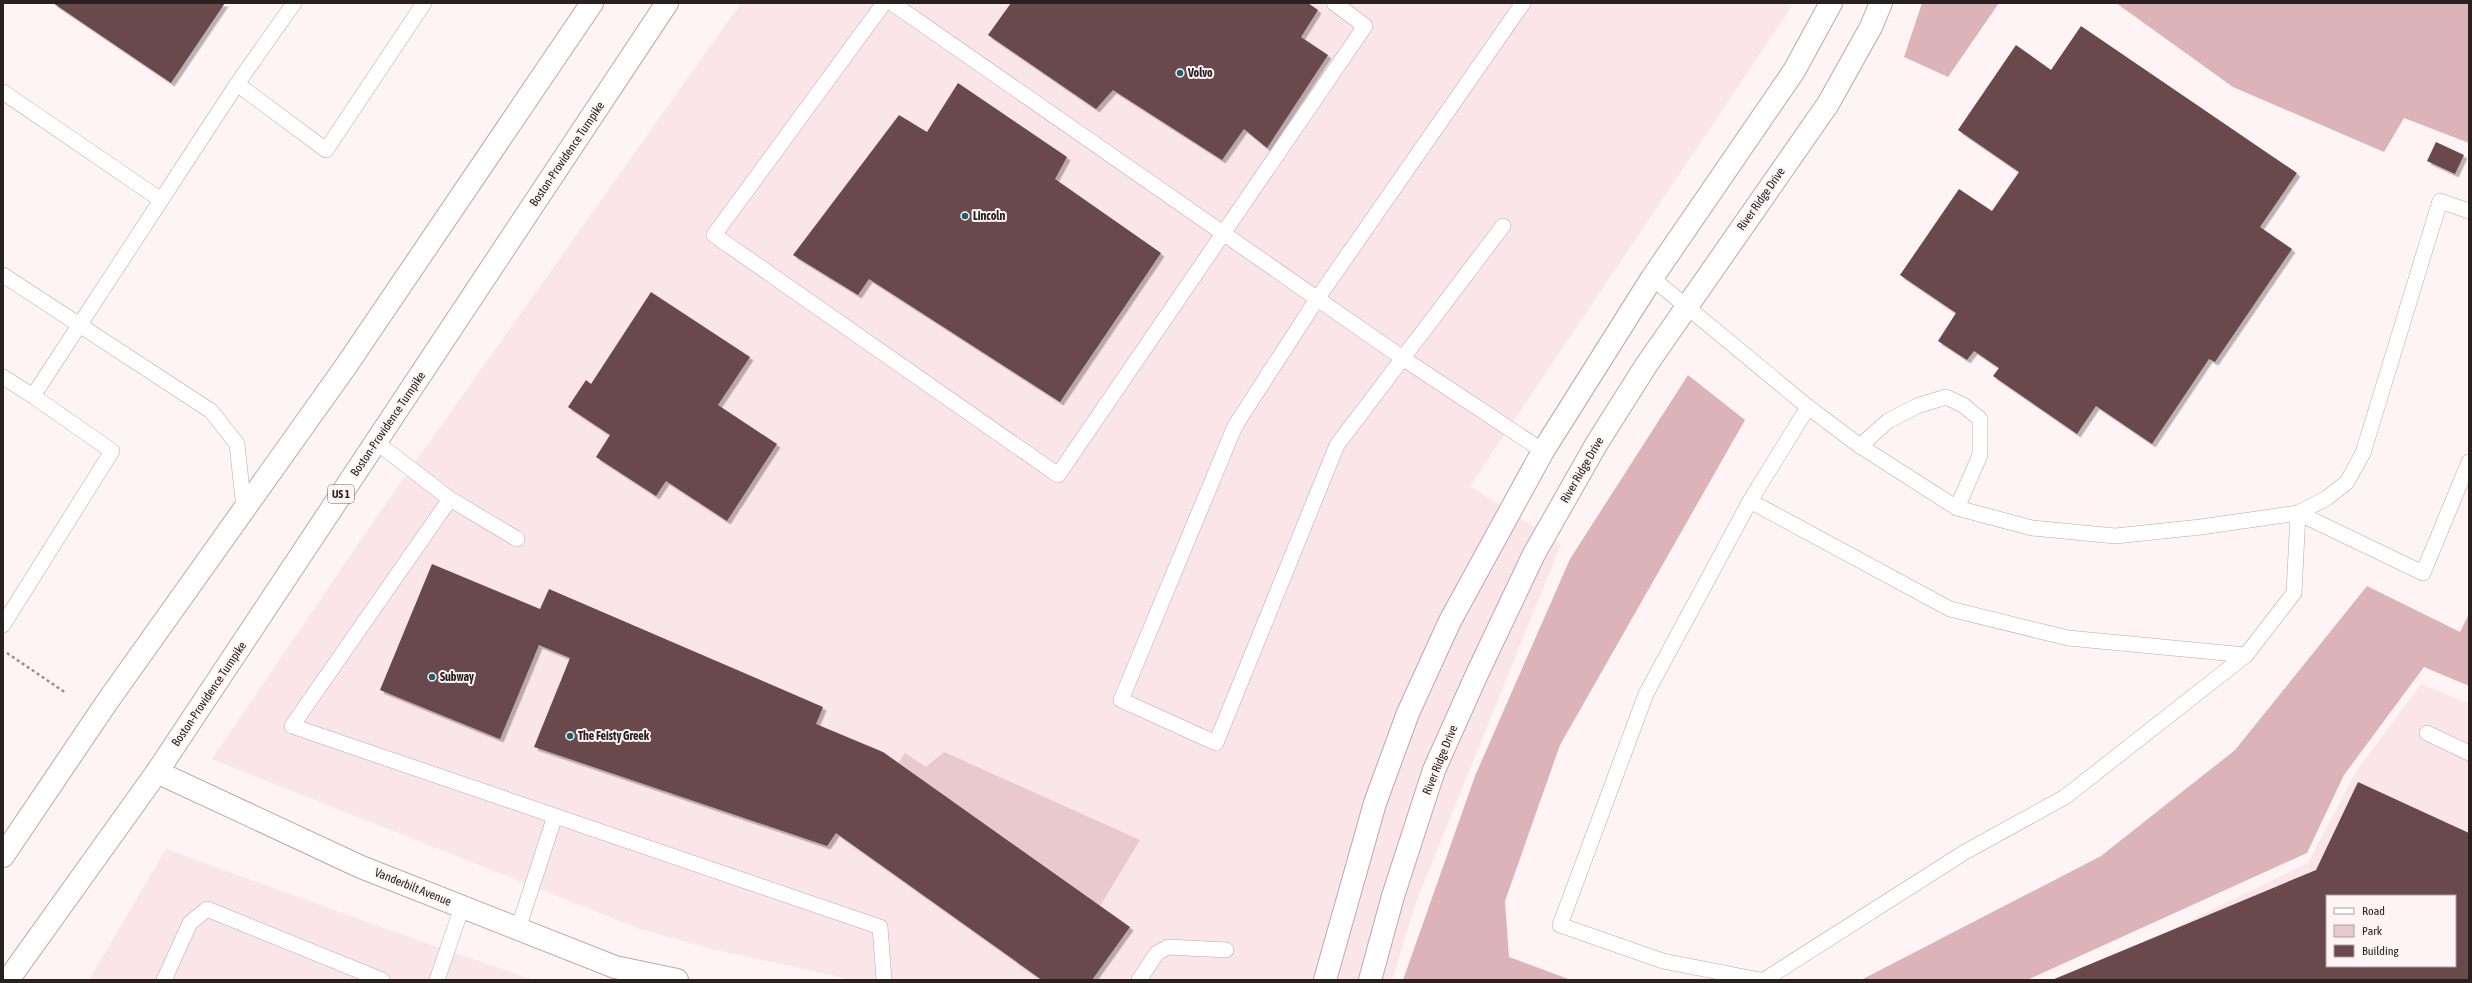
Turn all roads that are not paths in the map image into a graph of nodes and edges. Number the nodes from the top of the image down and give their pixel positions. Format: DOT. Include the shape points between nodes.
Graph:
graph roads {
  1 [pos="294,3"];
  2 [pos="424,3"];
  3 [pos="592,3"];
  4 [pos="667,3"];
  5 [pos="884,3"];
  6 [pos="892,3"];
  7 [pos="1334,3"];
  8 [pos="1523,3"];
  9 [pos="1831,3"];
  10 [pos="1881,3"];
  11 [pos="237,84"];
  12 [pos="3,92"];
  13 [pos="161,200"];
  14 [pos="2469,211"];
  15 [pos="1503,226"];
  16 [pos="1223,233"];
  17 [pos="3,275"];
  18 [pos="1652,278"];
  19 [pos="1317,299"];
  20 [pos="1686,305"];
  21 [pos="78,326"];
  22 [pos="1404,359"];
  23 [pos="3,377"];
  24 [pos="34,396"];
  25 [pos="1808,407"];
  26 [pos="376,442"];
  27 [pos="1860,446"];
  28 [pos="1543,451"];
  29 [pos="2469,462"];
  30 [pos="450,499"];
  31 [pos="1750,501"];
  32 [pos="1957,508"];
  33 [pos="244,509"];
  34 [pos="2298,513"];
  35 [pos="517,538"];
  36 [pos="3,625"];
  37 [pos="2246,655"];
  38 [pos="2427,733"];
  39 [pos="2469,753"];
  40 [pos="157,772"];
  41 [pos="555,816"];
  42 [pos="3,856"];
  43 [pos="462,907"];
  44 [pos="518,929"];
  45 [pos="1226,950"];
  46 [pos="8,980"];
  47 [pos="164,980"];
  48 [pos="382,980"];
  49 [pos="437,980"];
  50 [pos="677,980"];
  51 [pos="884,980"];
  52 [pos="1139,980"];
  53 [pos="1324,980"];
  54 [pos="1370,980"];
  55 [pos="1760,980"];
  56 [pos="1764,980"];
  1 -- 11 [label="lane"];
  2 -- 11 [label="lane" via="326,150"];
  3 -- 33 [label="street" via="346,366"];
  4 -- 26 [label="street, Boston-Providence Turnpike / US 1"];
  5 -- 16 [label="lane" via="714,235 1058,475"];
  6 -- 16 [label="lane"];
  7 -- 16 [label="lane" via="1365,26"];
  8 -- 19 [label="lane"];
  9 -- 18 [label="street" via="1794,71"];
  10 -- 20 [label="street, River Ridge Drive" via="1828,104"];
  11 -- 13 [label="lane"];
  12 -- 13 [label="lane"];
  13 -- 21 [label="lane"];
  14 -- 34 [label="lane" via="2440,201 2363,453 2347,482 2327,498"];
  15 -- 22 [label="lane"];
  16 -- 19 [label="lane"];
  17 -- 21 [label="lane"];
  18 -- 20 [label="lane"];
  18 -- 28 [label="street"];
  19 -- 22 [label="lane"];
  19 -- 22 [label="lane" via="1235,426 1121,700 1216,743 1337,445"];
  20 -- 25 [label="lane"];
  20 -- 54 [label="street, River Ridge Drive" via="1597,443 1534,554 1477,674 1434,770 1393,896"];
  21 -- 24 [label="lane"];
  21 -- 33 [label="lane" via="211,411 237,444"];
  22 -- 28 [label="lane"];
  23 -- 24 [label="lane"];
  24 -- 36 [label="lane" via="112,451"];
  25 -- 27 [label="lane"];
  25 -- 31 [label="lane"];
  26 -- 30 [label="lane"];
  26 -- 40 [label="street, Boston-Providence Turnpike / US 1"];
  27 -- 32 [label="lane"];
  27 -- 32 [label="lane" via="1888,421 1917,406 1946,397 1963,404 1980,418 1980,455"];
  28 -- 53 [label="street" via="1450,621 1408,713 1375,803"];
  29 -- 34 [label="lane" via="2423,573"];
  30 -- 35 [label="lane"];
  30 -- 41 [label="lane" via="292,726"];
  31 -- 37 [label="lane" via="1950,609 2068,638"];
  31 -- 55 [label="lane" via="1646,694 1560,925 1663,961"];
  32 -- 34 [label="lane" via="2032,528 2115,536 2201,528"];
  33 -- 42 [label="street" via="107,702"];
  34 -- 37 [label="lane" via="2294,593"];
  37 -- 56 [label="lane" via="2065,797 1965,852"];
  38 -- 39 [label="lane"];
  40 -- 43 [label="street, Vanderbilt Avenue" via="361,867"];
  40 -- 46 [label="street, Boston-Providence Turnpike / US 1"];
  41 -- 44 [label="lane"];
  41 -- 51 [label="lane" via="880,927"];
  43 -- 44 [label="street, Vanderbilt Avenue"];
  43 -- 49 [label="lane"];
  44 -- 50 [label="street, Vanderbilt Avenue" via="615,967"];
  45 -- 52 [label="lane" via="1168,947 1156,953"];
  47 -- 48 [label="lane" via="190,923 207,910"];
}
